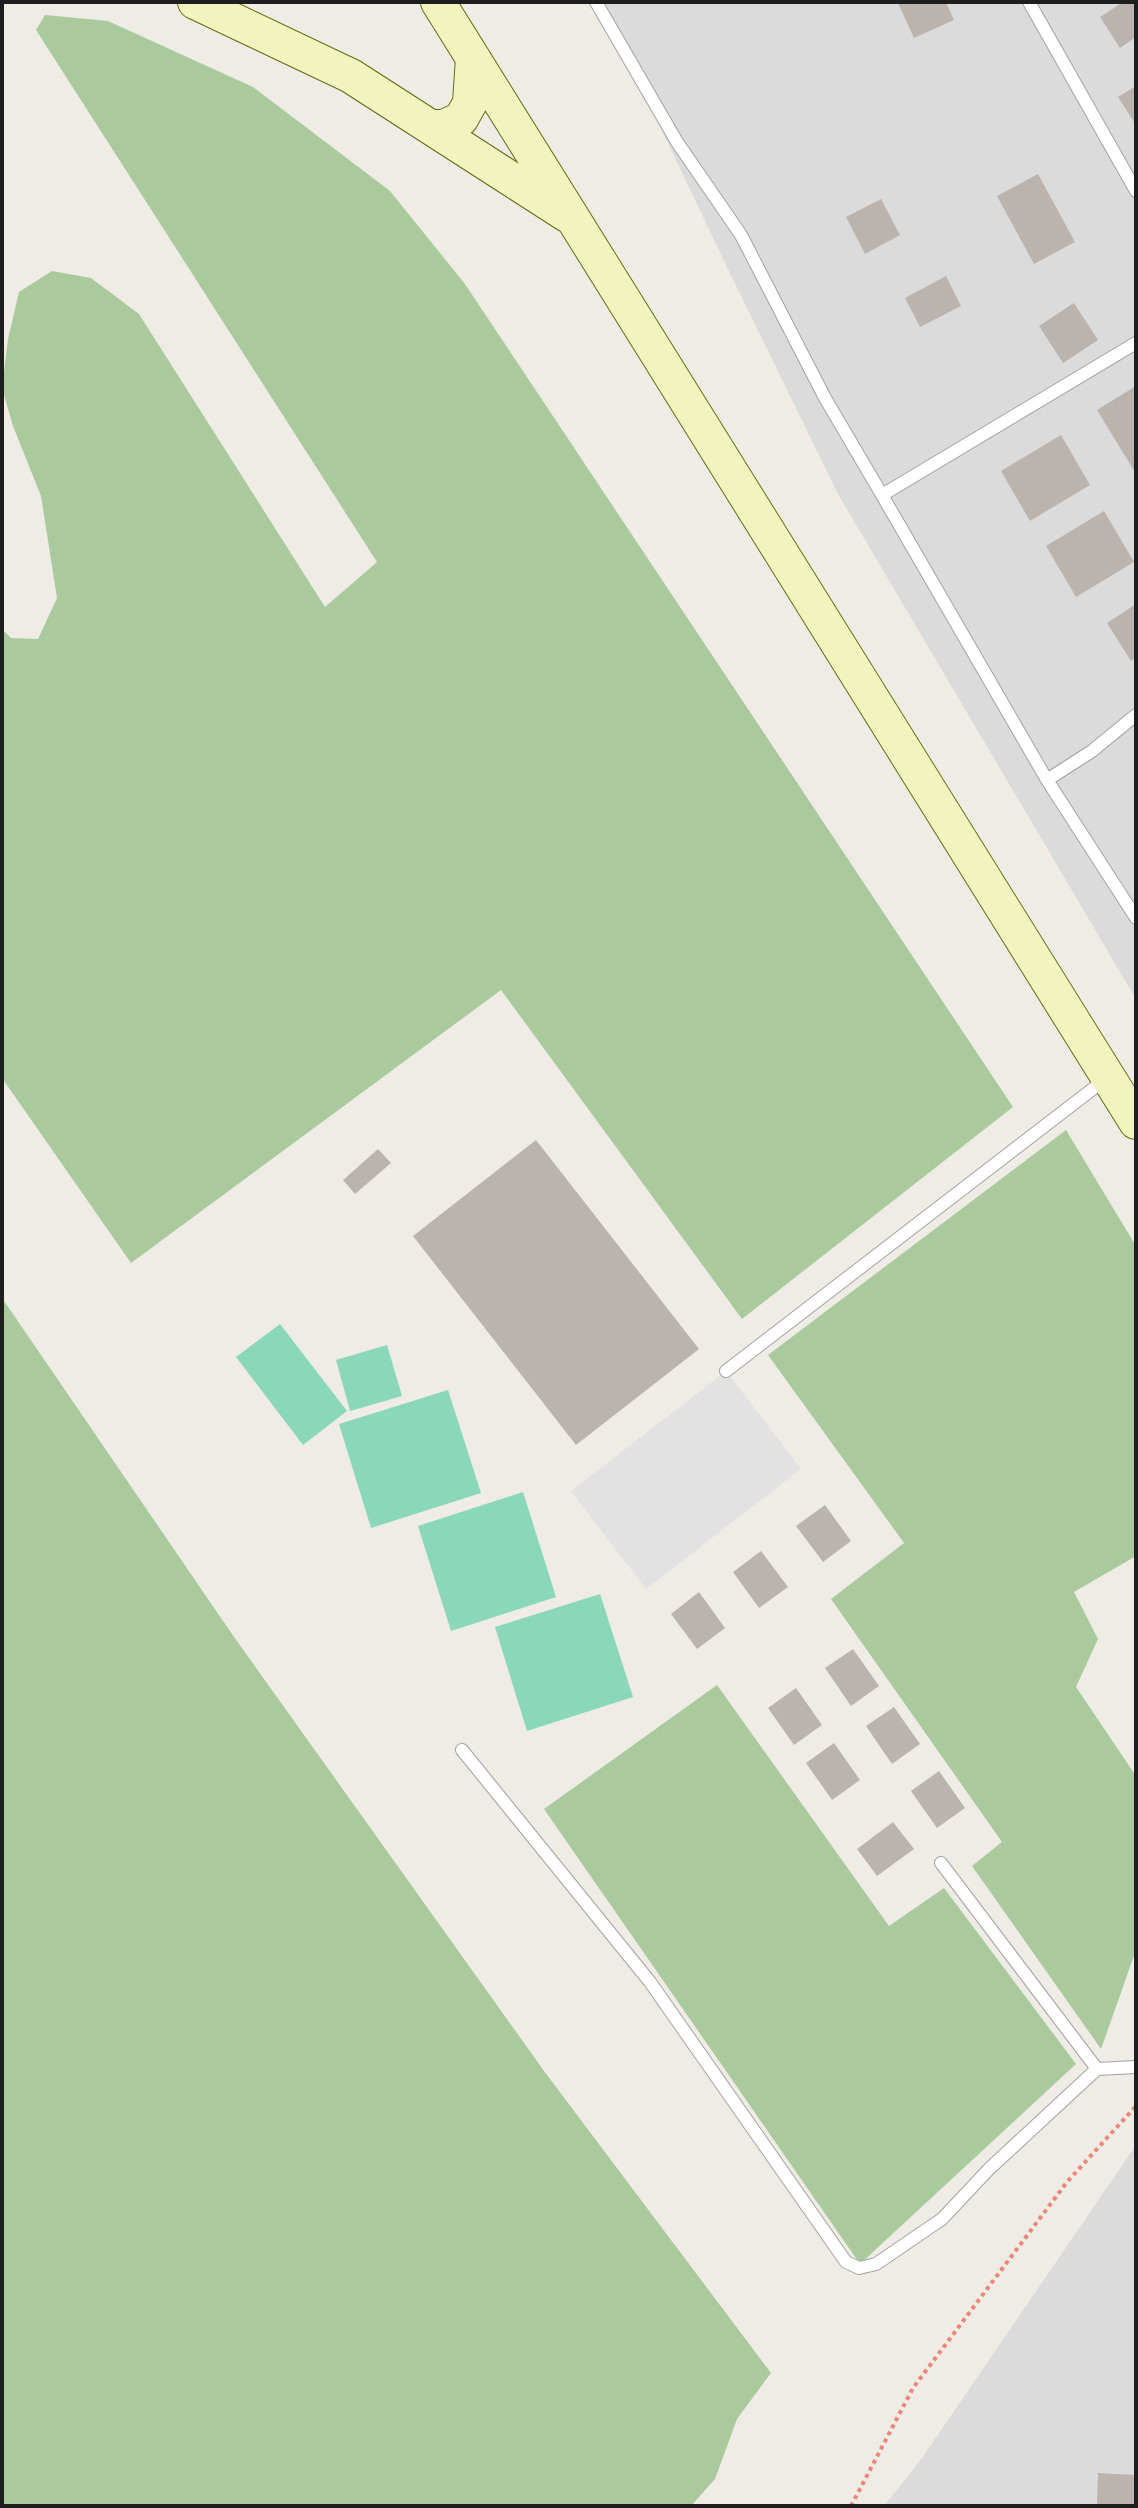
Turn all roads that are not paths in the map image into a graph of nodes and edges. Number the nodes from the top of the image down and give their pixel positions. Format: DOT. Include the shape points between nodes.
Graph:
graph roads {
  1 [pos="195,2"];
  2 [pos="438,2"];
  3 [pos="596,2"];
  4 [pos="1029,2"];
  5 [pos="473,58"];
  6 [pos="431,127"];
  7 [pos="1136,191"];
  8 [pos="574,219"];
  9 [pos="1136,343"];
  10 [pos="882,495"];
  11 [pos="1136,715"];
  12 [pos="1047,780"];
  13 [pos="1136,918"];
  14 [pos="1126,1099"];
  15 [pos="726,1371"];
  16 [pos="462,1750"];
  17 [pos="941,1863"];
  18 [pos="1136,2067"];
  19 [pos="1097,2069"];
  1 -- 6 [label="main road" via="351,76"];
  2 -- 5 [label="main road"];
  3 -- 10 [label="lane" via="677,142 741,235"];
  4 -- 7 [label="lane"];
  5 -- 6 [label="main road" via="466,111 444,127"];
  5 -- 8 [label="main road"];
  6 -- 8 [label="main road"];
  8 -- 14 [label="main road"];
  9 -- 10 [label="lane"];
  10 -- 12 [label="lane"];
  11 -- 12 [label="lane"];
  12 -- 13 [label="lane"];
  14 -- 15 [label="lane"];
  16 -- 19 [label="lane" via="650,1982 846,2262 859,2268 876,2264 942,2219"];
  17 -- 19 [label="lane"];
  18 -- 19 [label="lane"];
}
